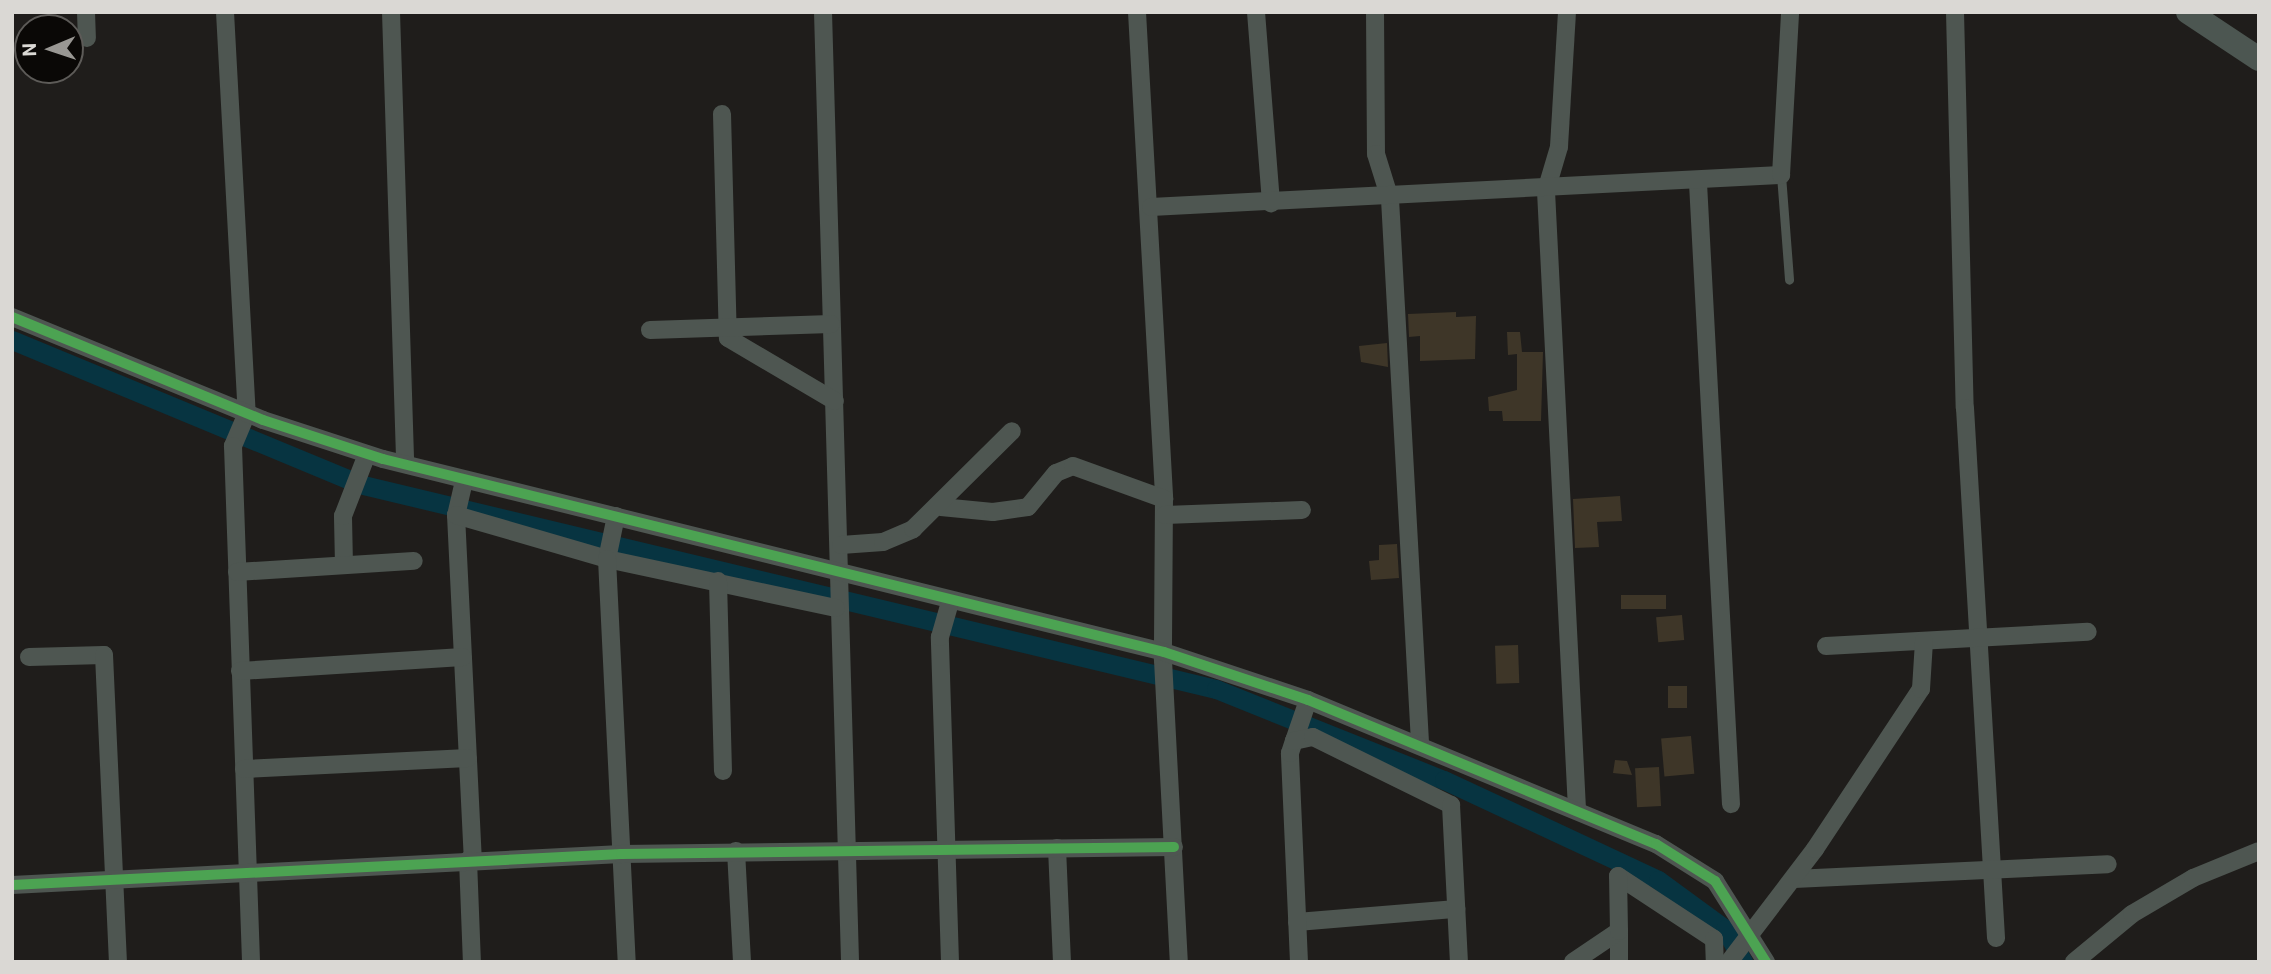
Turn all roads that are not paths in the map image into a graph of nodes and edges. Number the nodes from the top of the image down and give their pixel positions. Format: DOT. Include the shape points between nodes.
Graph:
graph roads {
  1 [pos="86,12"];
  2 [pos="225,12"];
  3 [pos="391,12"];
  4 [pos="823,12"];
  5 [pos="1137,12"];
  6 [pos="1256,12"];
  7 [pos="1375,12"];
  8 [pos="1567,12"];
  9 [pos="1790,12"];
  10 [pos="1955,12"];
  11 [pos="2188,12"];
  12 [pos="87,38"];
  13 [pos="2259,59"];
  14 [pos="722,114"];
  15 [pos="1781,175"];
  16 [pos="1699,183"];
  17 [pos="1546,191"];
  18 [pos="1390,199"];
  19 [pos="1270,203"];
  20 [pos="1151,207"];
  21 [pos="1789,280"];
  22 [pos="12,317"];
  23 [pos="831,324"];
  24 [pos="728,328"];
  25 [pos="650,330"];
  26 [pos="835,401"];
  27 [pos="244,420"];
  28 [pos="1012,430"];
  29 [pos="367,454"];
  30 [pos="405,464"];
  31 [pos="462,488"];
  32 [pos="941,507"];
  33 [pos="1164,507"];
  34 [pos="1302,510"];
  35 [pos="456,515"];
  36 [pos="615,523"];
  37 [pos="841,545"];
  38 [pos="607,559"];
  39 [pos="414,561"];
  40 [pos="344,565"];
  41 [pos="237,572"];
  42 [pos="718,581"];
  43 [pos="837,581"];
  44 [pos="836,608"];
  45 [pos="948,610"];
  46 [pos="2088,632"];
  47 [pos="1978,638"];
  48 [pos="1924,640"];
  49 [pos="1826,646"];
  50 [pos="1163,656"];
  51 [pos="29,657"];
  52 [pos="463,657"];
  53 [pos="240,671"];
  54 [pos="1302,721"];
  55 [pos="1420,743"];
  56 [pos="468,758"];
  57 [pos="244,769"];
  58 [pos="723,771"];
  59 [pos="1731,804"];
  60 [pos="1577,809"];
  61 [pos="845,848"];
  62 [pos="1057,848"];
  63 [pos="1174,848"];
  64 [pos="736,850"];
  65 [pos="946,850"];
  66 [pos="2259,850"];
  67 [pos="621,854"];
  68 [pos="470,860"];
  69 [pos="2108,864"];
  70 [pos="1992,871"];
  71 [pos="247,873"];
  72 [pos="114,878"];
  73 [pos="1794,878"];
  74 [pos="12,885"];
  75 [pos="1456,909"];
  76 [pos="1297,922"];
  77 [pos="1619,931"];
  78 [pos="1744,936"];
  79 [pos="1996,938"];
  80 [pos="1725,960"];
  81 [pos="118,962"];
  82 [pos="251,962"];
  83 [pos="472,962"];
  84 [pos="627,962"];
  85 [pos="742,962"];
  86 [pos="850,962"];
  87 [pos="950,962"];
  88 [pos="1062,962"];
  89 [pos="1179,962"];
  90 [pos="1299,962"];
  91 [pos="1459,962"];
  92 [pos="1573,962"];
  93 [pos="1619,962"];
  94 [pos="1766,962"];
  95 [pos="2074,962"];
  1 -- 12 [label="street"];
  2 -- 27 [label="street"];
  3 -- 30 [label="street"];
  4 -- 23 [label="street"];
  5 -- 20 [label="street"];
  6 -- 19 [label="street"];
  7 -- 18 [label="street" via="1376,154"];
  8 -- 17 [label="street" via="1559,147"];
  9 -- 15 [label="street"];
  10 -- 47 [label="street"];
  11 -- 13 [label="main road"];
  14 -- 24 [label="street"];
  15 -- 16 [label="street"];
  15 -- 21 [label="lane"];
  16 -- 17 [label="street"];
  16 -- 59 [label="street"];
  17 -- 18 [label="street"];
  17 -- 60 [label="street"];
  18 -- 19 [label="street"];
  18 -- 55 [label="street"];
  19 -- 20 [label="street"];
  20 -- 33 [label="street"];
  22 -- 27 [label="street"];
  23 -- 24 [label="street"];
  23 -- 26 [label="street"];
  24 -- 25 [label="street"];
  24 -- 26 [label="street" via="736,347"];
  26 -- 37 [label="street"];
  27 -- 29 [label="street"];
  27 -- 41 [label="street" via="233,446"];
  28 -- 32 [label="street"];
  29 -- 30 [label="street"];
  29 -- 40 [label="street" via="343,516"];
  30 -- 31 [label="street"];
  31 -- 35 [label="street"];
  31 -- 36 [label="street"];
  32 -- 33 [label="street" via="993,512 1028,507 1056,473 1073,466"];
  32 -- 37 [label="street" via="883,542"];
  33 -- 34 [label="street"];
  33 -- 50 [label="street"];
  35 -- 38 [label="street"];
  35 -- 52 [label="street"];
  36 -- 38 [label="street"];
  36 -- 43 [label="street"];
  37 -- 43 [label="street"];
  38 -- 42 [label="street"];
  38 -- 67 [label="street"];
  39 -- 40 [label="street"];
  40 -- 41 [label="street"];
  41 -- 53 [label="street"];
  42 -- 44 [label="street"];
  42 -- 58 [label="street"];
  43 -- 44 [label="street"];
  43 -- 45 [label="street"];
  44 -- 61 [label="street"];
  45 -- 50 [label="street"];
  45 -- 65 [label="street" via="940,637"];
  46 -- 47 [label="street"];
  47 -- 48 [label="street"];
  47 -- 70 [label="street"];
  48 -- 49 [label="street"];
  48 -- 73 [label="street" via="1921,689"];
  50 -- 54 [label="street"];
  50 -- 63 [label="street"];
  51 -- 72 [label="street" via="104,655"];
  52 -- 53 [label="street"];
  52 -- 56 [label="street"];
  53 -- 57 [label="street"];
  54 -- 55 [label="street"];
  54 -- 75 [label="street" via="1313,737 1451,805"];
  54 -- 76 [label="street"];
  55 -- 60 [label="street"];
  56 -- 57 [label="street"];
  56 -- 68 [label="street"];
  57 -- 71 [label="street"];
  60 -- 78 [label="street" via="1656,844 1715,881"];
  61 -- 64 [label="street"];
  61 -- 65 [label="street"];
  61 -- 86 [label="street"];
  62 -- 63 [label="street"];
  62 -- 65 [label="street"];
  62 -- 88 [label="street"];
  63 -- 89 [label="street"];
  64 -- 67 [label="street"];
  64 -- 85 [label="street"];
  65 -- 87 [label="street"];
  66 -- 95 [label="street" via="2142,908"];
  67 -- 68 [label="street"];
  67 -- 84 [label="street"];
  68 -- 71 [label="street"];
  68 -- 83 [label="street"];
  69 -- 70 [label="street"];
  70 -- 73 [label="street"];
  70 -- 79 [label="street"];
  71 -- 72 [label="street"];
  71 -- 82 [label="street"];
  72 -- 74 [label="street"];
  72 -- 81 [label="street"];
  73 -- 78 [label="street"];
  75 -- 76 [label="street"];
  75 -- 91 [label="street"];
  76 -- 90 [label="street"];
  77 -- 80 [label="street" via="1618,876 1714,939"];
  77 -- 92 [label="street"];
  77 -- 93 [label="street"];
  78 -- 80 [label="street"];
  78 -- 94 [label="street"];
}
